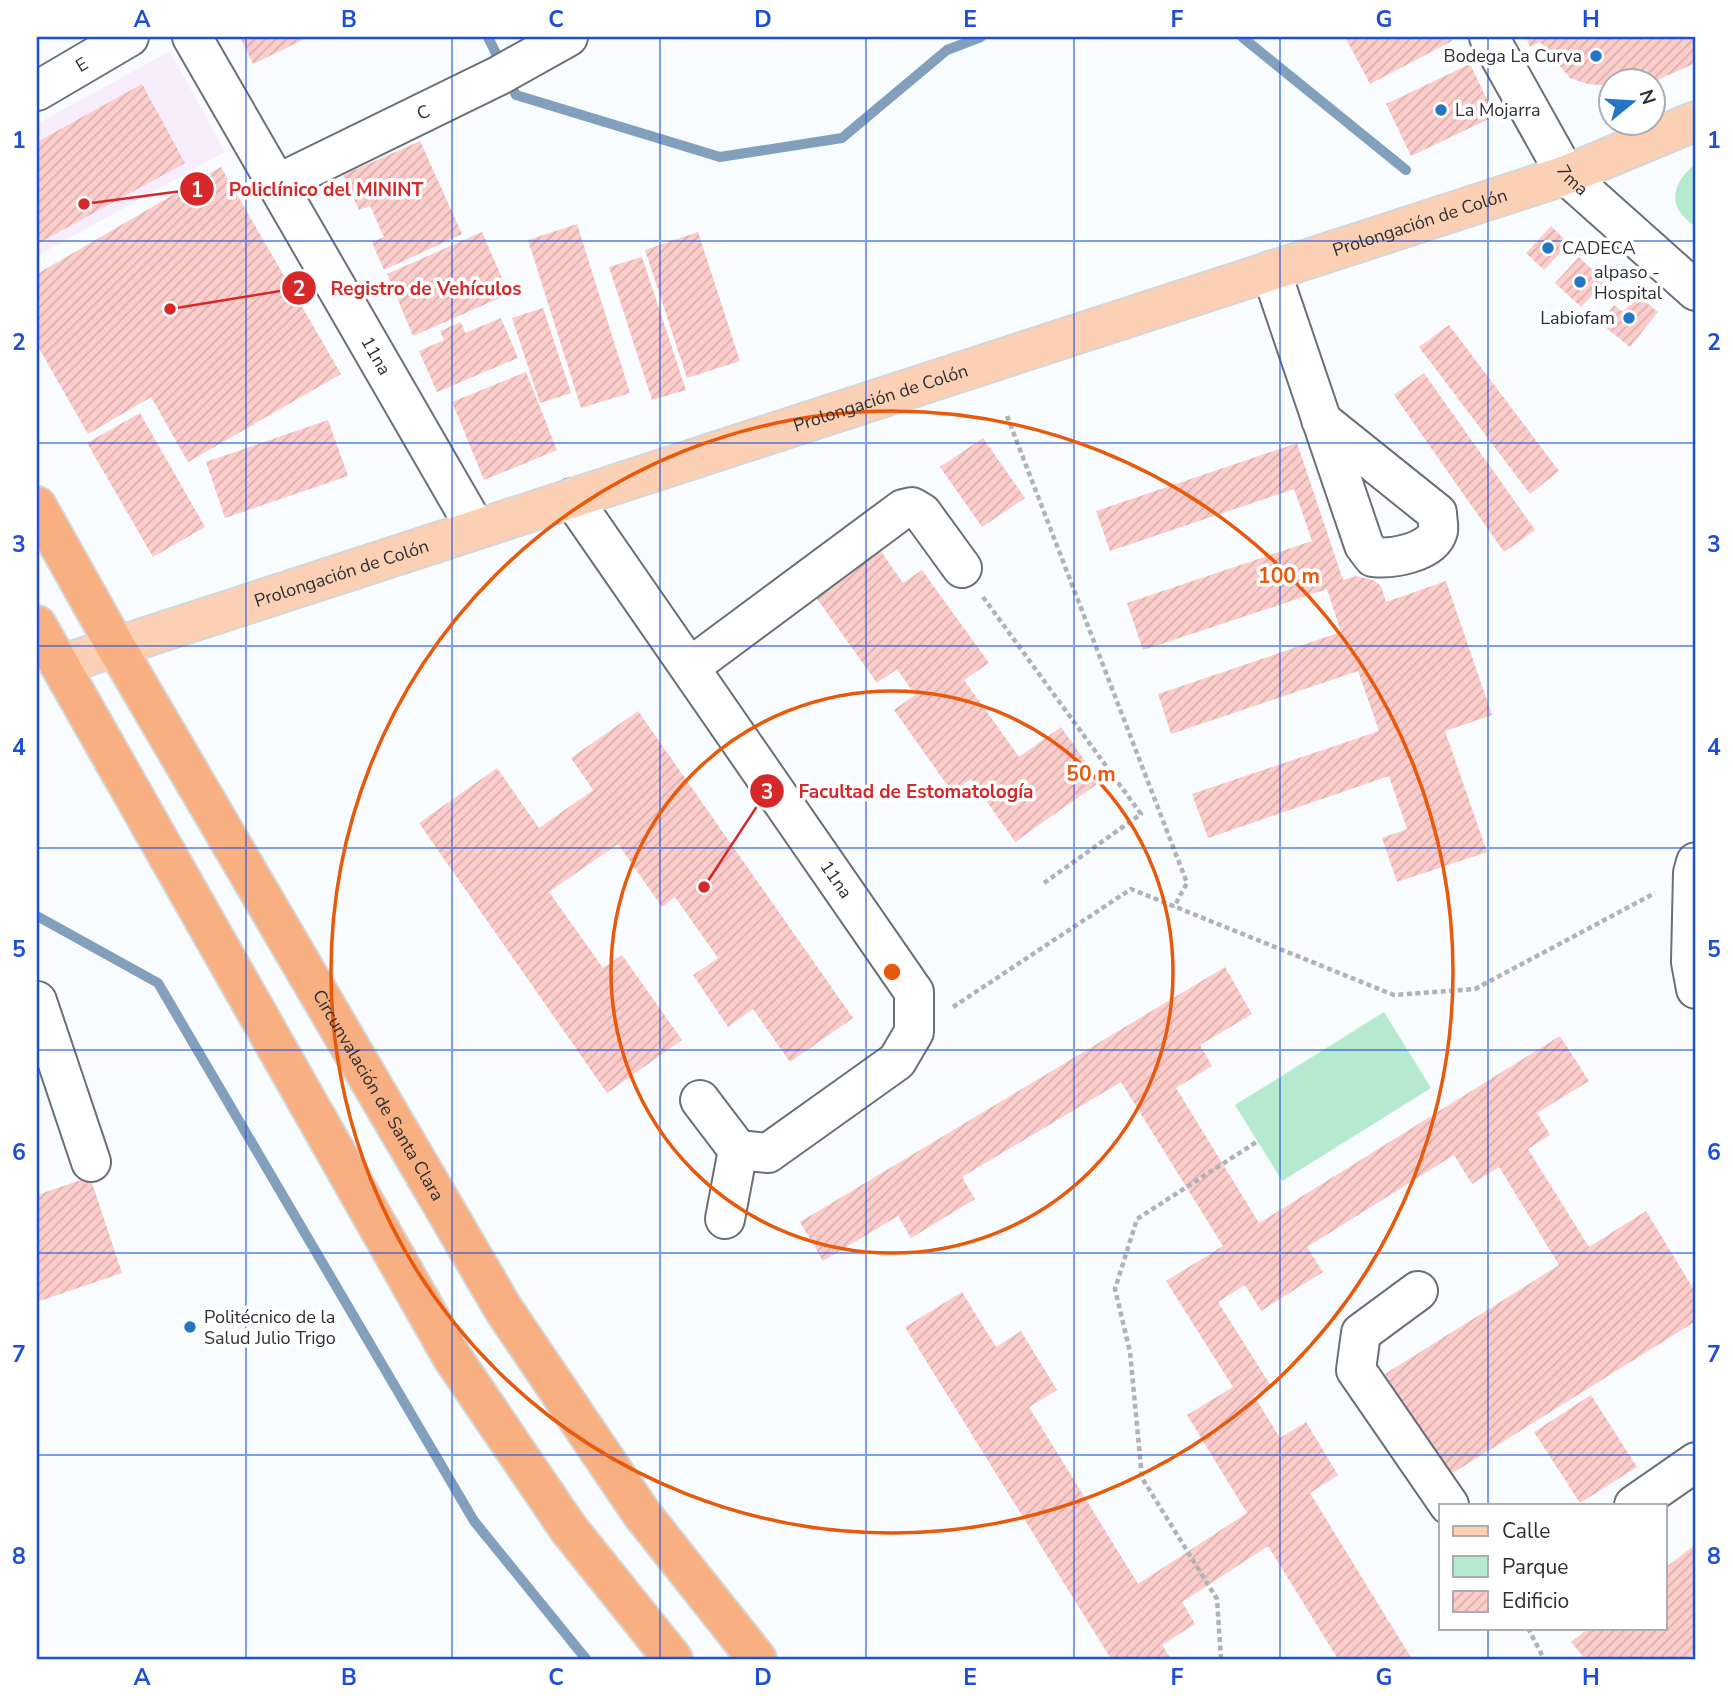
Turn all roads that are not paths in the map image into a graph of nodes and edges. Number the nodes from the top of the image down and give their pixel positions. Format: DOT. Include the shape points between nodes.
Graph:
graph roads {
  1 [pos="129,37"];
  2 [pos="192,37"];
  3 [pos="1489,37"];
  4 [pos="553,46"];
  5 [pos="37,91"];
  6 [pos="1696,121"];
  7 [pos="1566,175"];
  8 [pos="277,184"];
  9 [pos="1271,271"];
  10 [pos="1696,291"];
  11 [pos="1321,419"];
  12 [pos="572,498"];
  13 [pos="37,506"];
  14 [pos="476,529"];
  15 [pos="962,568"];
  16 [pos="37,625"];
  17 [pos="116,647"];
  18 [pos="690,667"];
  19 [pos="48,669"];
  20 [pos="1695,868"];
  21 [pos="1696,989"];
  22 [pos="37,1001"];
  23 [pos="700,1100"];
  24 [pos="738,1150"];
  25 [pos="91,1162"];
  26 [pos="725,1219"];
  27 [pos="1418,1291"];
  28 [pos="1696,1462"];
  29 [pos="1448,1504"];
  30 [pos="1635,1504"];
  31 [pos="673,1659"];
  32 [pos="757,1659"];
  1 -- 5 [label="street, E"];
  2 -- 8 [label="street, 11na"];
  3 -- 7 [label="street, 7ma"];
  4 -- 8 [label="street, C"];
  6 -- 7 [label="main road, Prolongación de Colón"];
  7 -- 9 [label="main road, Prolongación de Colón"];
  7 -- 10 [label="street, 7ma"];
  8 -- 14 [label="street, 11na"];
  9 -- 11 [label="street"];
  9 -- 12 [label="main road, Prolongación de Colón"];
  12 -- 14 [label="main road, Prolongación de Colón"];
  12 -- 18 [label="street, 11na"];
  13 -- 17 [label="highway, Circunvalación de Santa Clara"];
  14 -- 17 [label="main road, Prolongación de Colón"];
  15 -- 18 [label="street" via="922,513 912,507 903,509"];
  16 -- 19 [label="highway"];
  17 -- 19 [label="main road, Prolongación de Colón"];
  17 -- 32 [label="highway, Circunvalación de Santa Clara" via="504,1310 642,1514"];
  18 -- 24 [label="street, 11na" via="914,992 914,1032 897,1061 768,1153"];
  19 -- 31 [label="highway" via="452,1357 569,1528"];
  20 -- 21 [label="street" via="1691,962"];
  22 -- 25 [label="street"];
  23 -- 24 [label="street"];
  24 -- 26 [label="street"];
  27 -- 29 [label="street" via="1361,1333 1356,1370"];
  28 -- 30 [label="street"];
}
